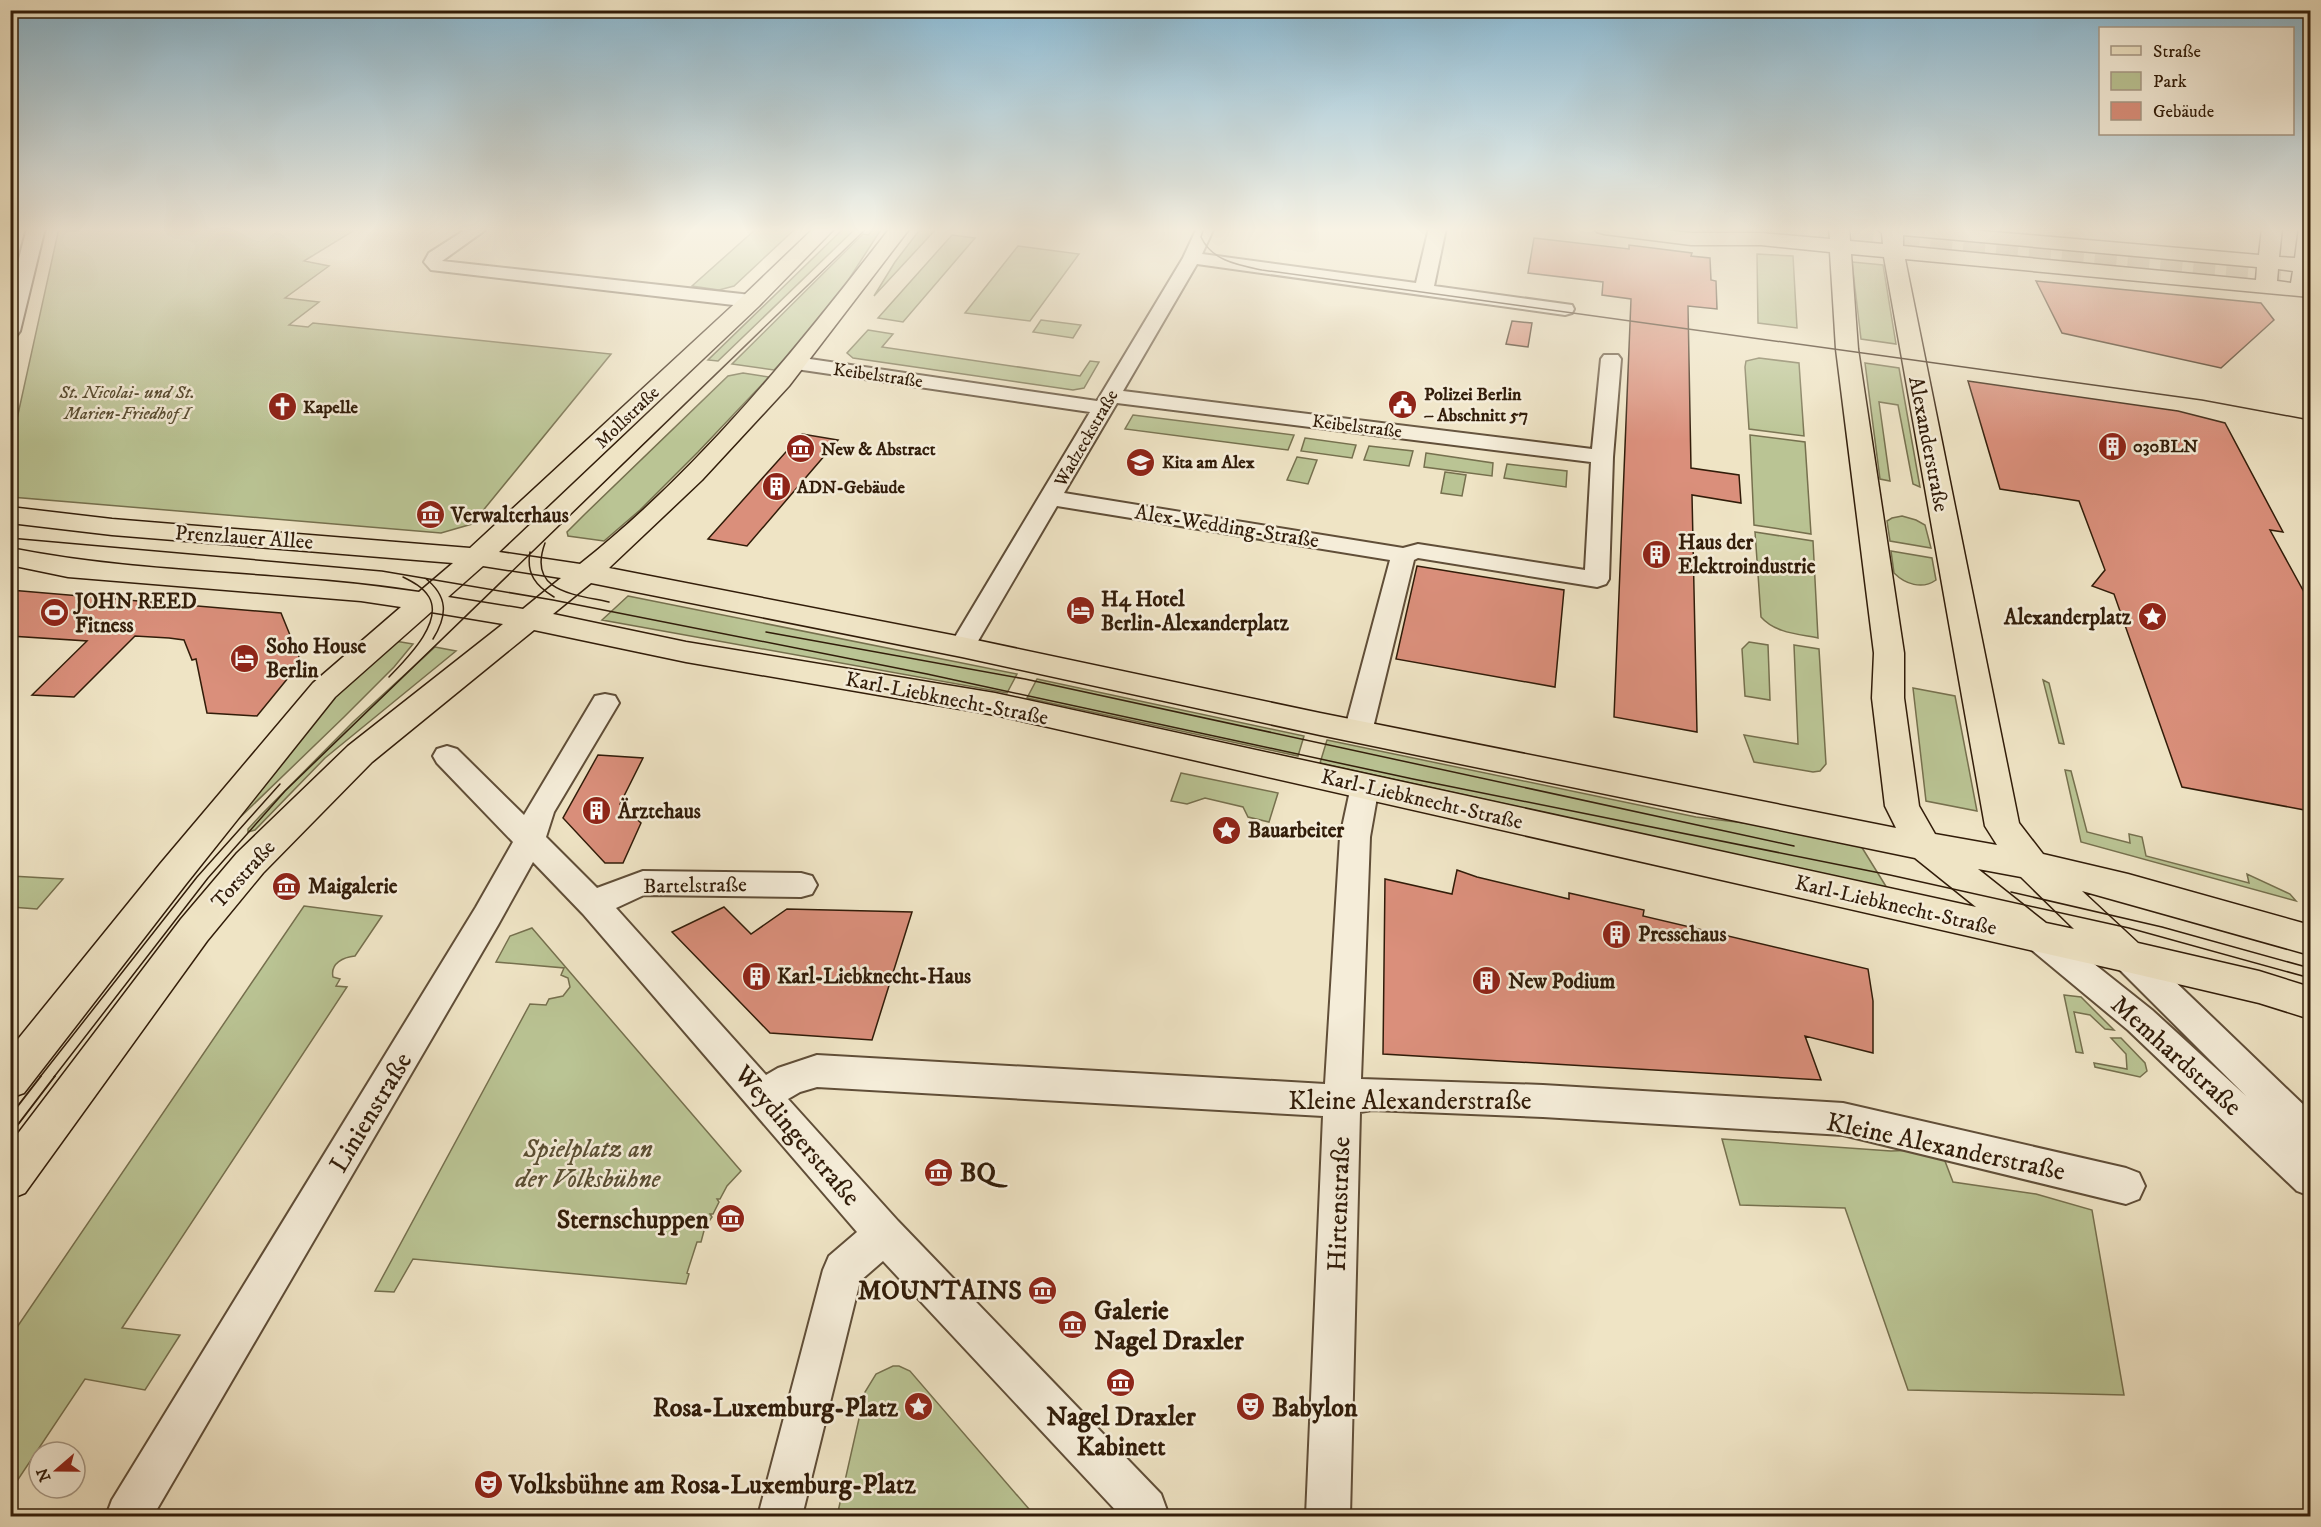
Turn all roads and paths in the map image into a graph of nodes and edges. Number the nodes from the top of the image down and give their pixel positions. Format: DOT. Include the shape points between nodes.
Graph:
graph roads {
  1 [pos="18,299"];
  2 [pos="735,299"];
  3 [pos="845,299"];
  4 [pos="1168,299"];
  5 [pos="1492,299"];
  6 [pos="1843,299"];
  7 [pos="1903,299"];
  8 [pos="751,301"];
  9 [pos="1564,309"];
  10 [pos="10,331"];
  11 [pos="1611,359"];
  12 [pos="796,363"];
  13 [pos="1107,402"];
  14 [pos="1602,457"];
  15 [pos="1051,498"];
  16 [pos="10,514"];
  17 [pos="1403,555"];
  18 [pos="10,556"];
  19 [pos="478,557"];
  20 [pos="587,573"];
  21 [pos="426,602"];
  22 [pos="529,619"];
  23 [pos="962,647"];
  24 [pos="605,703"];
  25 [pos="1359,732"];
  26 [pos="447,756"];
  27 [pos="1365,786"];
  28 [pos="530,841"];
  29 [pos="1923,844"];
  30 [pos="2031,865"];
  31 [pos="801,885"];
  32 [pos="594,905"];
  33 [pos="2038,937"];
  34 [pos="2310,940"];
  35 [pos="2127,956"];
  36 [pos="2310,1003"];
  37 [pos="10,1080"];
  38 [pos="764,1096"];
  39 [pos="1342,1098"];
  40 [pos="2310,1134"];
  41 [pos="10,1179"];
  42 [pos="2310,1179"];
  43 [pos="2126,1186"];
  44 [pos="884,1234"];
  45 [pos="128,1516"];
  46 [pos="780,1516"];
  47 [pos="1147,1516"];
  48 [pos="1328,1516"];
  1 -- 10 [label="street"];
  2 -- 8 [label="street"];
  3 -- 12 [label="main road"];
  4 -- 13 [label="street, Wadzeckstraße"];
  5 -- 9 [label="street"];
  6 -- 29 [label="main road" via="1888,653 1888,698 1902,806"];
  7 -- 30 [label="main road, Alexanderstraße" via="2002,826"];
  8 -- 19 [label="main road, Mollstraße"];
  11 -- 14 [label="street"];
  12 -- 13 [label="street, Keibelstraße"];
  12 -- 20 [label="main road" via="693,475"];
  13 -- 14 [label="street, Keibelstraße"];
  13 -- 15 [label="street, Wadzeckstraße"];
  14 -- 17 [label="street, Alex-Wedding-Straße" via="1597,579 1418,551"];
  15 -- 17 [label="street, Alex-Wedding-Straße"];
  15 -- 23 [label="street, Wadzeckstraße"];
  16 -- 19 [label="main road, Prenzlauer Allee" via="112,527"];
  17 -- 25 [label="street"];
  18 -- 21 [label="main road" via="68,568 361,592"];
  19 -- 20 [label="main road, Prenzlauer Allee"];
  19 -- 21 [label="main road, Mollstraße"];
  20 -- 22 [label="main road"];
  20 -- 23 [label="main road"];
  21 -- 22 [label="main road, Karl-Liebknecht-Straße"];
  21 -- 37 [label="main road" via="340,675 303,713"];
  22 -- 27 [label="main road, Karl-Liebknecht-Straße" via="710,656 995,704"];
  22 -- 41 [label="main road, Torstraße" via="360,754 250,863 194,930"];
  23 -- 25 [label="main road"];
  24 -- 28 [label="street, Linienstraße" via="540,811"];
  25 -- 29 [label="main road" via="1840,831"];
  26 -- 28 [label="street, Weydingerstraße"];
  27 -- 33 [label="main road, Karl-Liebknecht-Straße"];
  27 -- 39 [label="street, Hirtenstraße" via="1356,824"];
  28 -- 32 [label="street, Weydingerstraße"];
  28 -- 45 [label="street, Linienstraße"];
  29 -- 30 [label="main road"];
  29 -- 33 [label="main road"];
  30 -- 34 [label="main road"];
  30 -- 35 [label="main road, Alexanderstraße"];
  31 -- 32 [label="street, Bartelstraße" via="642,883"];
  32 -- 38 [label="street, Weydingerstraße"];
  33 -- 35 [label="main road, Karl-Liebknecht-Straße"];
  33 -- 42 [label="street, Memhardstraße" via="2140,1020"];
  35 -- 36 [label="main road, Karl-Liebknecht-Straße"];
  35 -- 40 [label="street, Memhardstraße"];
  38 -- 39 [label="street, Kleine Alexanderstraße" via="790,1079 817,1071 1316,1101"];
  38 -- 44 [label="street, Weydingerstraße"];
  39 -- 43 [label="street, Kleine Alexanderstraße" via="1372,1094 1543,1101 1843,1119"];
  39 -- 48 [label="street, Hirtenstraße"];
  44 -- 46 [label="street" via="843,1270"];
  44 -- 47 [label="street, Weydingerstraße"];
}
